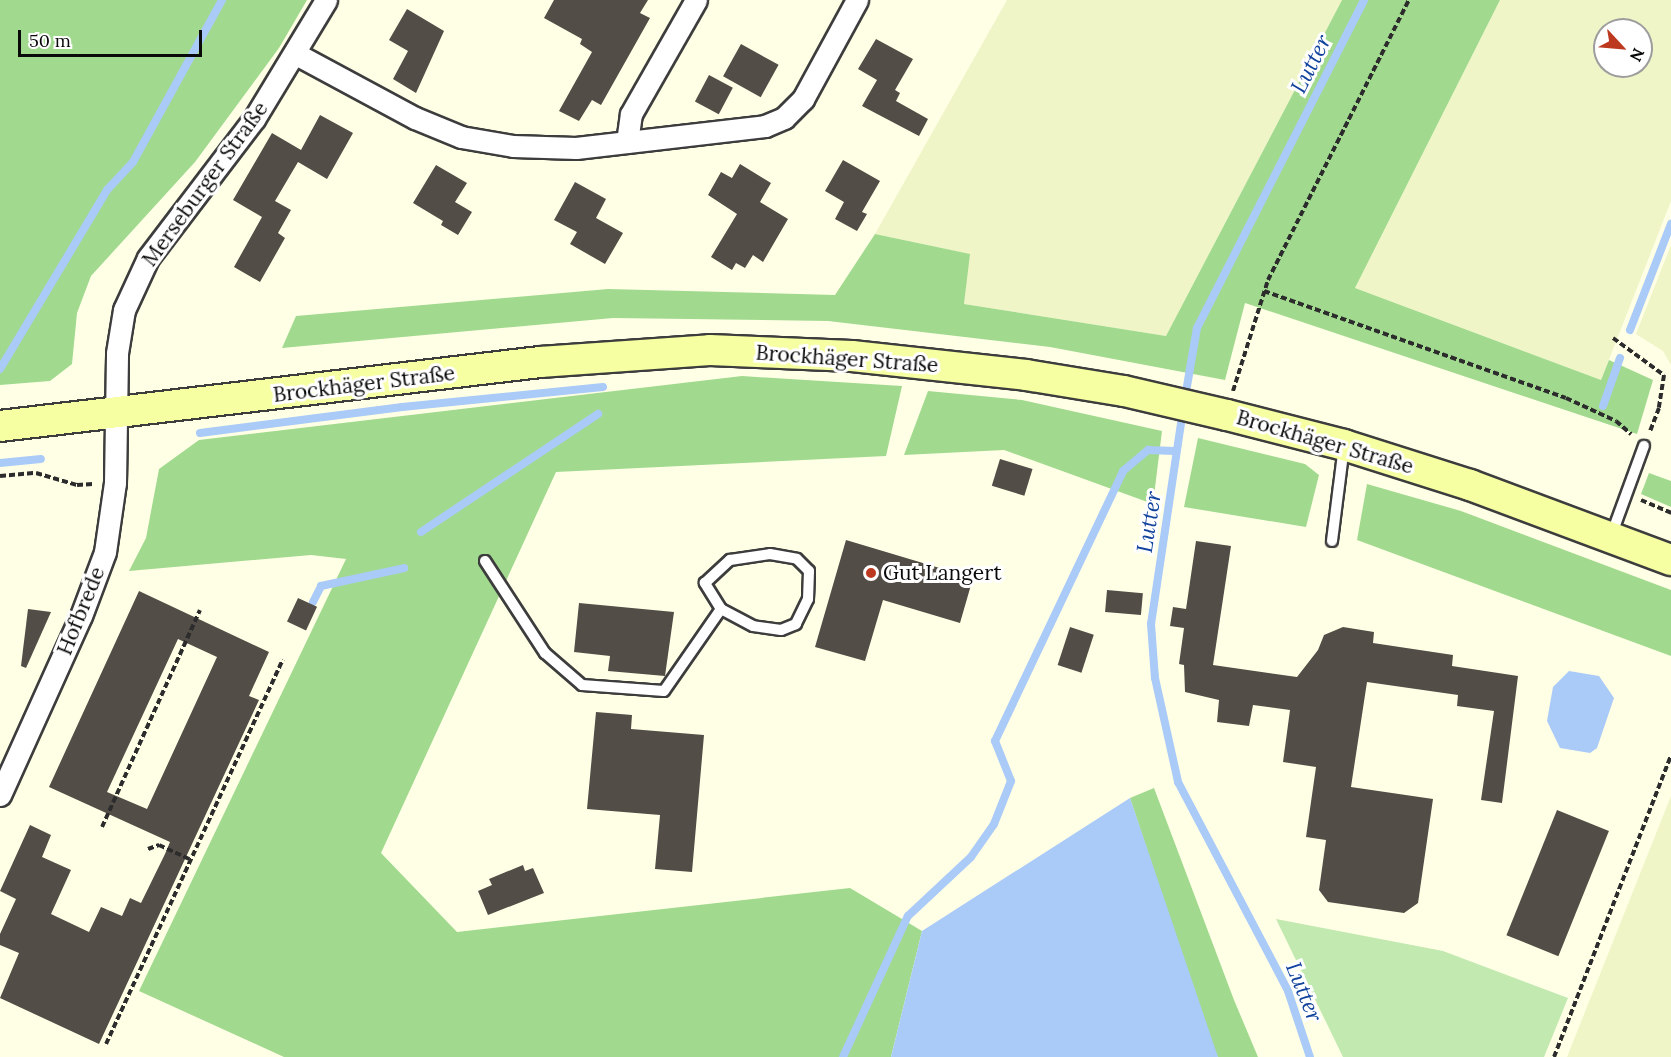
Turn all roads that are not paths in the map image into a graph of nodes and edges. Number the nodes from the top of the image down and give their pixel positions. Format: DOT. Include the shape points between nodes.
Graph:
graph roads {
  1 [pos="326,0"];
  2 [pos="696,0"];
  3 [pos="858,0"];
  4 [pos="296,54"];
  5 [pos="627,142"];
  6 [pos="117,415"];
  7 [pos="0,426"];
  8 [pos="1344,445"];
  9 [pos="1644,446"];
  10 [pos="1611,537"];
  11 [pos="1332,541"];
  12 [pos="1671,560"];
  13 [pos="485,561"];
  14 [pos="721,609"];
  15 [pos="6,765"];
  16 [pos="0,795"];
  1 -- 4 [label="street, Merseburger Straße"];
  2 -- 5 [label="street" via="631,114"];
  3 -- 5 [label="street" via="803,99 784,118 765,126"];
  4 -- 5 [label="street" via="415,118 460,136 513,146"];
  4 -- 6 [label="street, Merseburger Straße" via="254,119 148,258 124,310 117,353"];
  6 -- 7 [label="main road, Brockhäger Straße"];
  6 -- 8 [label="main road, Brockhäger Straße" via="540,362 710,350 920,362 1124,391"];
  6 -- 15 [label="street, Hofbrede" via="115,483 105,552"];
  8 -- 10 [label="main road, Brockhäger Straße" via="1470,485"];
  8 -- 11 [label="lane"];
  9 -- 10 [label="lane"];
  10 -- 12 [label="main road, Brockhäger Straße"];
  13 -- 14 [label="lane" via="545,653 582,685 664,691"];
  14 -- 14 [label="lane" via="705,583 730,560 770,554 797,559 809,571 808,599 796,624 781,630 753,626"];
  15 -- 16 [label="street, Hofbrede"];
}
